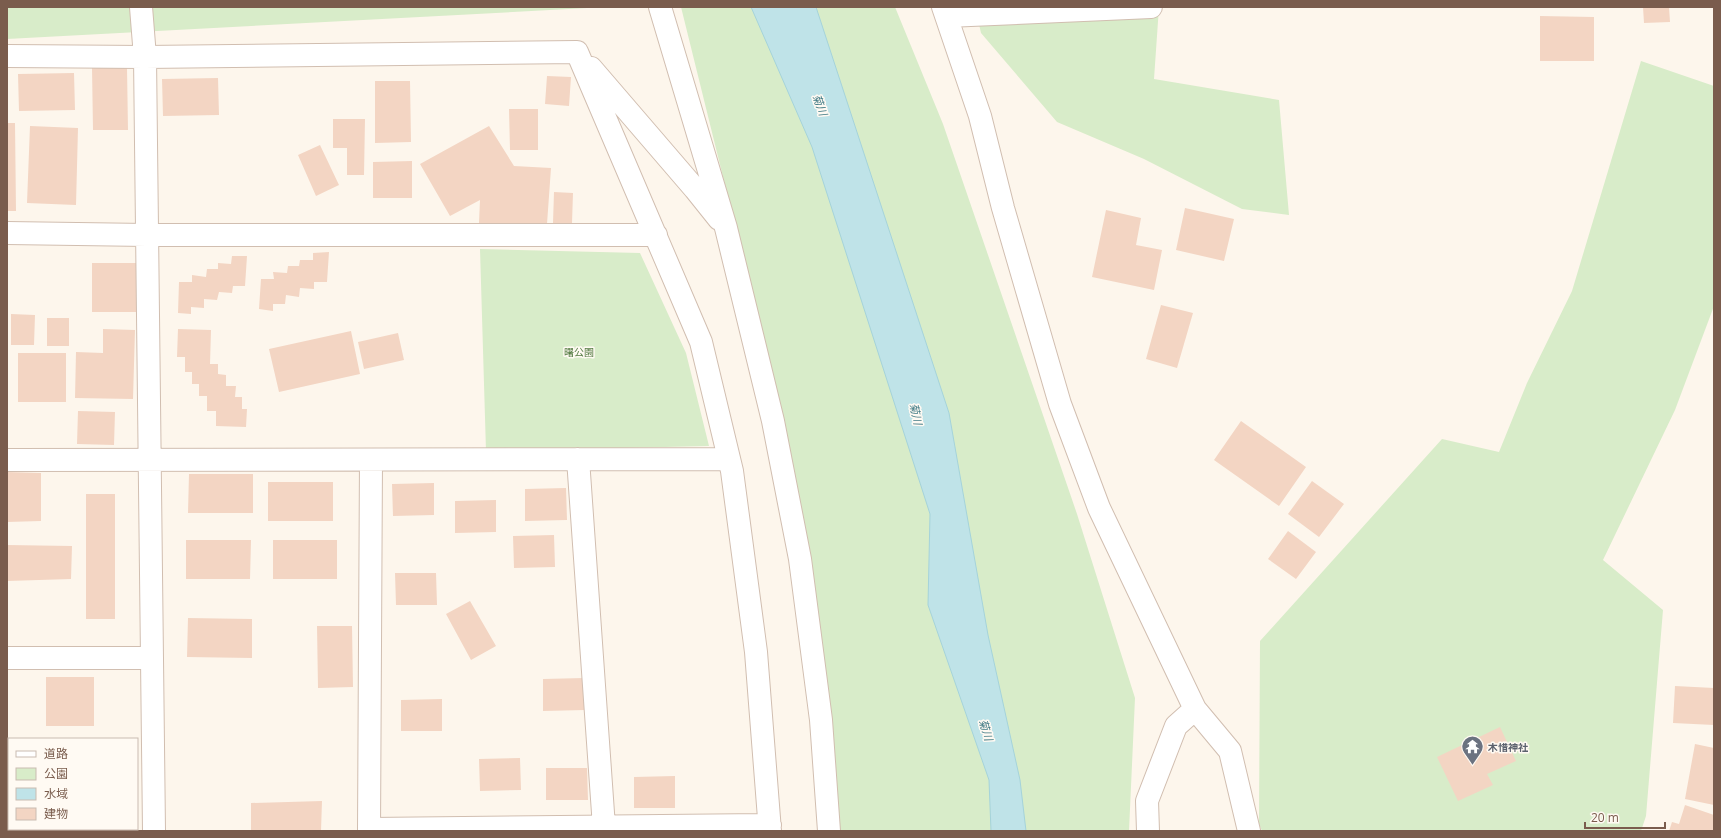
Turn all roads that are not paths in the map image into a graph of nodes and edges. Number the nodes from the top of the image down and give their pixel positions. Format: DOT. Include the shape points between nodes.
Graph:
graph roads {
  1 [pos="141,7"];
  2 [pos="660,7"];
  3 [pos="1151,7"];
  4 [pos="945,12"];
  5 [pos="576,52"];
  6 [pos="7,56"];
  7 [pos="145,56"];
  8 [pos="726,228"];
  9 [pos="7,233"];
  10 [pos="147,235"];
  11 [pos="656,235"];
  12 [pos="729,459"];
  13 [pos="7,460"];
  14 [pos="150,460"];
  15 [pos="371,460"];
  16 [pos="578,460"];
  17 [pos="7,658"];
  18 [pos="152,658"];
  19 [pos="1195,709"];
  20 [pos="604,827"];
  21 [pos="770,828"];
  22 [pos="369,830"];
  23 [pos="154,831"];
  24 [pos="829,831"];
  25 [pos="1148,831"];
  26 [pos="1250,831"];
  1 -- 7 [label="street"];
  2 -- 8 [label="street"];
  3 -- 4 [label="street"];
  4 -- 19 [label="street" via="980,116 1005,216 1060,404 1099,508"];
  5 -- 7 [label="street"];
  5 -- 8 [label="street"];
  5 -- 11 [label="street"];
  6 -- 7 [label="street"];
  7 -- 10 [label="street"];
  8 -- 24 [label="street" via="773,421 800,559 821,720"];
  9 -- 10 [label="street"];
  10 -- 11 [label="street"];
  10 -- 14 [label="street"];
  11 -- 12 [label="street" via="701,342"];
  12 -- 16 [label="street"];
  12 -- 21 [label="street" via="756,652"];
  13 -- 14 [label="street"];
  14 -- 15 [label="street"];
  14 -- 18 [label="street"];
  15 -- 16 [label="street"];
  15 -- 22 [label="street"];
  16 -- 20 [label="street"];
  17 -- 18 [label="street"];
  18 -- 23 [label="street"];
  19 -- 25 [label="street" via="1176,726 1150,793 1147,801"];
  19 -- 26 [label="street" via="1230,751"];
  20 -- 21 [label="street"];
  20 -- 22 [label="street"];
}
